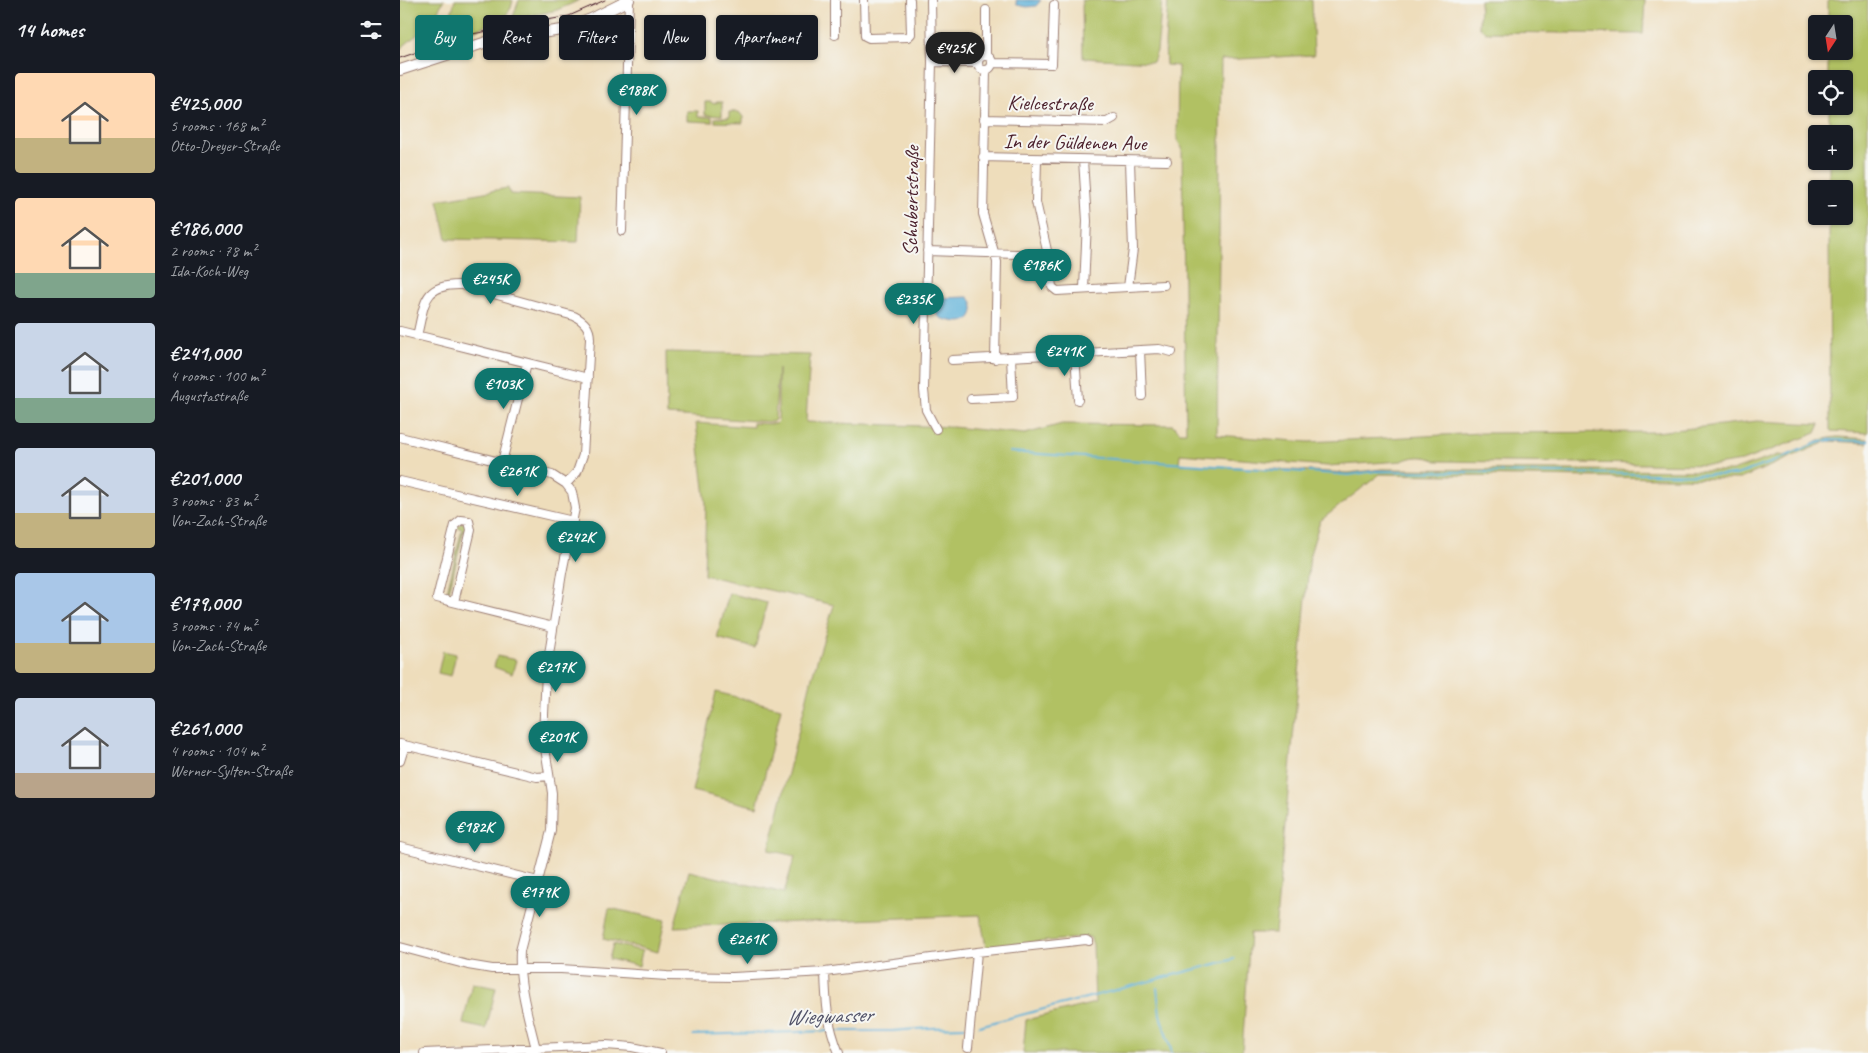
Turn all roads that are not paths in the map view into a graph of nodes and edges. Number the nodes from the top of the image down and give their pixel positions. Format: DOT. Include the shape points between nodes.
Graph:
graph roads {
  1 [pos="629,0"];
  2 [pos="836,0"];
  3 [pos="864,0"];
  4 [pos="910,0"];
  5 [pos="931,0"];
  6 [pos="1054,5"];
  7 [pos="986,10"];
  8 [pos="835,35"];
  9 [pos="986,55"];
  10 [pos="932,62"];
  11 [pos="978,63"];
  12 [pos="993,63"];
  13 [pos="400,70"];
  14 [pos="986,70"];
  15 [pos="1114,118"];
  16 [pos="984,119"];
  17 [pos="983,157"];
  18 [pos="1037,158"];
  19 [pos="1083,160"];
  20 [pos="1130,161"];
  21 [pos="1166,161"];
  22 [pos="622,231"];
  23 [pos="927,251"];
  24 [pos="996,254"];
  25 [pos="1048,255"];
  26 [pos="1164,285"];
  27 [pos="1128,287"];
  28 [pos="1084,289"];
  29 [pos="400,331"];
  30 [pos="417,336"];
  31 [pos="1140,350"];
  32 [pos="1172,352"];
  33 [pos="1075,354"];
  34 [pos="1011,358"];
  35 [pos="995,359"];
  36 [pos="952,360"];
  37 [pos="527,363"];
  38 [pos="588,378"];
  39 [pos="1142,396"];
  40 [pos="971,399"];
  41 [pos="1078,400"];
  42 [pos="936,429"];
  43 [pos="400,437"];
  44 [pos="502,462"];
  45 [pos="400,480"];
  46 [pos="566,484"];
  47 [pos="573,521"];
  48 [pos="454,602"];
  49 [pos="553,627"];
  50 [pos="402,744"];
  51 [pos="400,761"];
  52 [pos="549,776"];
  53 [pos="402,848"];
  54 [pos="538,881"];
  55 [pos="1089,941"];
  56 [pos="400,947"];
  57 [pos="977,952"];
  58 [pos="519,969"];
  59 [pos="825,972"];
  60 [pos="968,1048"];
  61 [pos="537,1050"];
  62 [pos="439,1052"];
  63 [pos="424,1053"];
  64 [pos="661,1053"];
  65 [pos="839,1053"];
  1 -- 13 [label="main road" via="562,30 493,40"];
  1 -- 22 [label="street"];
  2 -- 8 [label="street"];
  3 -- 4 [label="street" via="864,36 869,38 908,37 911,34"];
  5 -- 10 [label="street, Schubertstraße"];
  6 -- 12 [label="street" via="1052,64"];
  7 -- 9 [label="street"];
  9 -- 11 [label="street"];
  9 -- 12 [label="street"];
  10 -- 11 [label="street"];
  10 -- 23 [label="street, Schubertstraße"];
  11 -- 14 [label="street"];
  12 -- 14 [label="street"];
  14 -- 16 [label="street"];
  15 -- 16 [label="street, Kielcestraße" via="1107,122"];
  16 -- 17 [label="street"];
  17 -- 18 [label="street, In der Güldenen Aue"];
  17 -- 24 [label="street" via="983,214"];
  18 -- 19 [label="street, In der Güldenen Aue"];
  18 -- 25 [label="street" via="1036,202"];
  19 -- 20 [label="street, In der Güldenen Aue"];
  19 -- 28 [label="street" via="1087,221"];
  20 -- 21 [label="street, In der Güldenen Aue"];
  20 -- 27 [label="street" via="1133,250"];
  23 -- 24 [label="street"];
  23 -- 42 [label="street, Schubertstraße" via="924,401"];
  24 -- 25 [label="street"];
  24 -- 35 [label="street"];
  25 -- 28 [label="street" via="1052,288 1057,291"];
  26 -- 27 [label="street"];
  27 -- 28 [label="street"];
  29 -- 30 [label="street"];
  30 -- 37 [label="street"];
  30 -- 38 [label="street" via="428,295 435,288 446,285 461,286 574,316 584,322 590,335"];
  31 -- 32 [label="street"];
  31 -- 33 [label="street"];
  31 -- 39 [label="street"];
  33 -- 34 [label="street"];
  33 -- 41 [label="street"];
  34 -- 35 [label="street"];
  34 -- 40 [label="street" via="1013,397"];
  35 -- 36 [label="street"];
  37 -- 38 [label="street"];
  37 -- 44 [label="street"];
  38 -- 46 [label="street" via="583,455 577,472"];
  43 -- 44 [label="street"];
  44 -- 46 [label="street" via="552,475"];
  45 -- 47 [label="street"];
  46 -- 47 [label="street" via="574,501"];
  47 -- 49 [label="street"];
  48 -- 48 [label="street" via="437,598 455,525 465,519 469,521 471,530"];
  48 -- 49 [label="street"];
  49 -- 52 [label="street" via="542,735"];
  50 -- 51 [label="street"];
  50 -- 52 [label="street" via="537,777"];
  52 -- 54 [label="street" via="551,831"];
  53 -- 54 [label="street"];
  54 -- 58 [label="street" via="520,950"];
  55 -- 57 [label="street"];
  56 -- 58 [label="street" via="468,966"];
  57 -- 59 [label="street"];
  57 -- 60 [label="street"];
  58 -- 59 [label="street" via="699,977"];
  58 -- 61 [label="street"];
  59 -- 65 [label="street" via="826,1007"];
  61 -- 62 [label="street"];
  61 -- 64 [label="street" via="619,1045"];
  62 -- 63 [label="street"];
}
